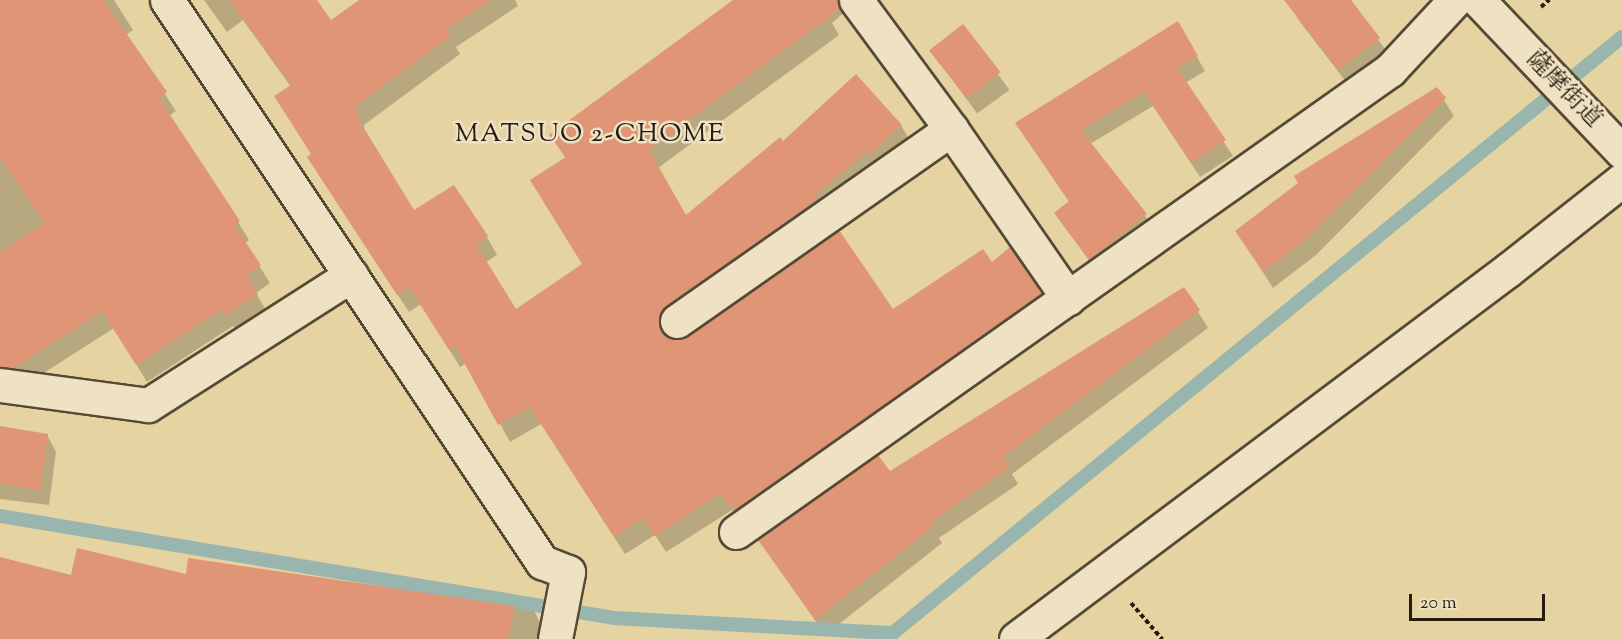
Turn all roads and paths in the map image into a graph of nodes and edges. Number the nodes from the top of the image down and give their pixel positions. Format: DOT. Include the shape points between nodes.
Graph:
graph roads {
  1 [pos="167,0"];
  2 [pos="856,0"];
  3 [pos="1455,0"];
  4 [pos="1478,0"];
  5 [pos="951,129"];
  6 [pos="1620,150"];
  7 [pos="1622,180"];
  8 [pos="351,275"];
  9 [pos="1068,298"];
  10 [pos="676,321"];
  11 [pos="0,385"];
  12 [pos="736,532"];
  13 [pos="555,639"];
  14 [pos="1016,639"];
  1 -- 8 [label="street"];
  2 -- 5 [label="street"];
  3 -- 9 [label="street" via="1390,70"];
  4 -- 6 [label="street, 薩摩街道"];
  5 -- 9 [label="street"];
  5 -- 10 [label="street"];
  7 -- 14 [label="street"];
  8 -- 11 [label="street" via="148,405"];
  8 -- 13 [label="street" via="542,562 568,572"];
  9 -- 12 [label="street"];
}
